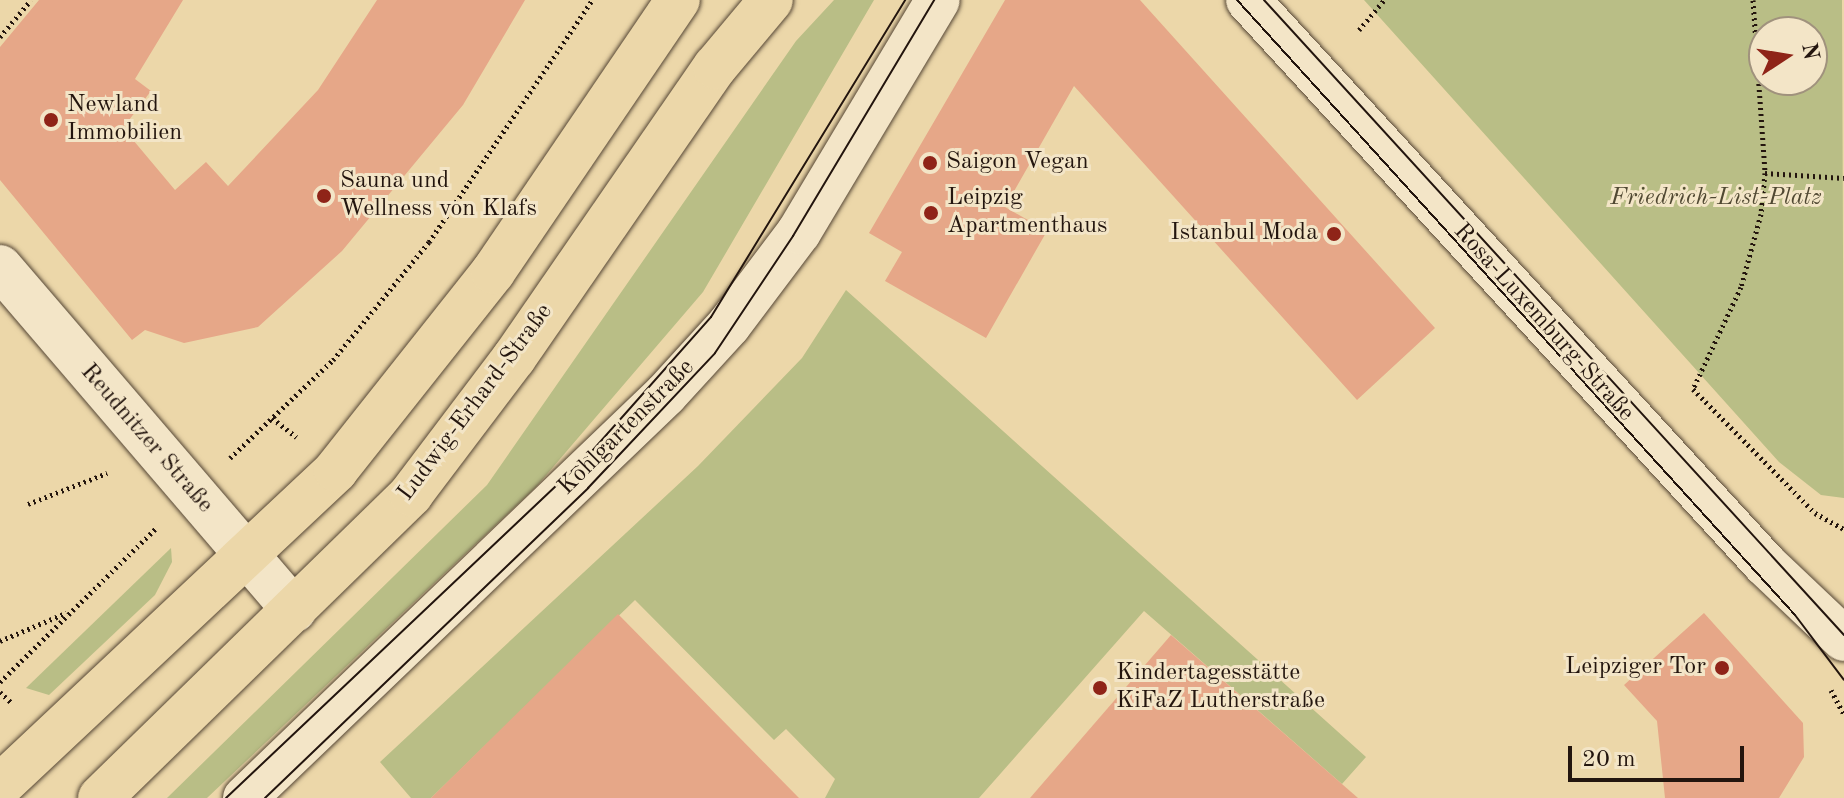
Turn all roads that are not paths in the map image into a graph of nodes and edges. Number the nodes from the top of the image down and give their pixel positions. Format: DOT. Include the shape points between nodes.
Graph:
graph roads {
  1 [pos="678,0"];
  2 [pos="771,0"];
  3 [pos="938,0"];
  4 [pos="1248,0"];
  5 [pos="0,267"];
  6 [pos="246,554"];
  7 [pos="294,610"];
  8 [pos="1844,639"];
  9 [pos="0,786"];
  10 [pos="100,798"];
  11 [pos="245,798"];
  1 -- 6 [label="main road" via="493,272 336,470"];
  2 -- 7 [label="main road, Ludwig-Erhard-Straße" via="715,67 514,358 411,494"];
  3 -- 11 [label="street, Kohlgartenstraße" via="799,232 729,325 666,394"];
  4 -- 8 [label="street, Rosa-Luxemburg-Straße" via="1765,564"];
  5 -- 6 [label="street, Reudnitzer Straße"];
  6 -- 7 [label="street, Reudnitzer Straße"];
  6 -- 9 [label="main road"];
  7 -- 10 [label="main road, Ludwig-Erhard-Straße"];
}
